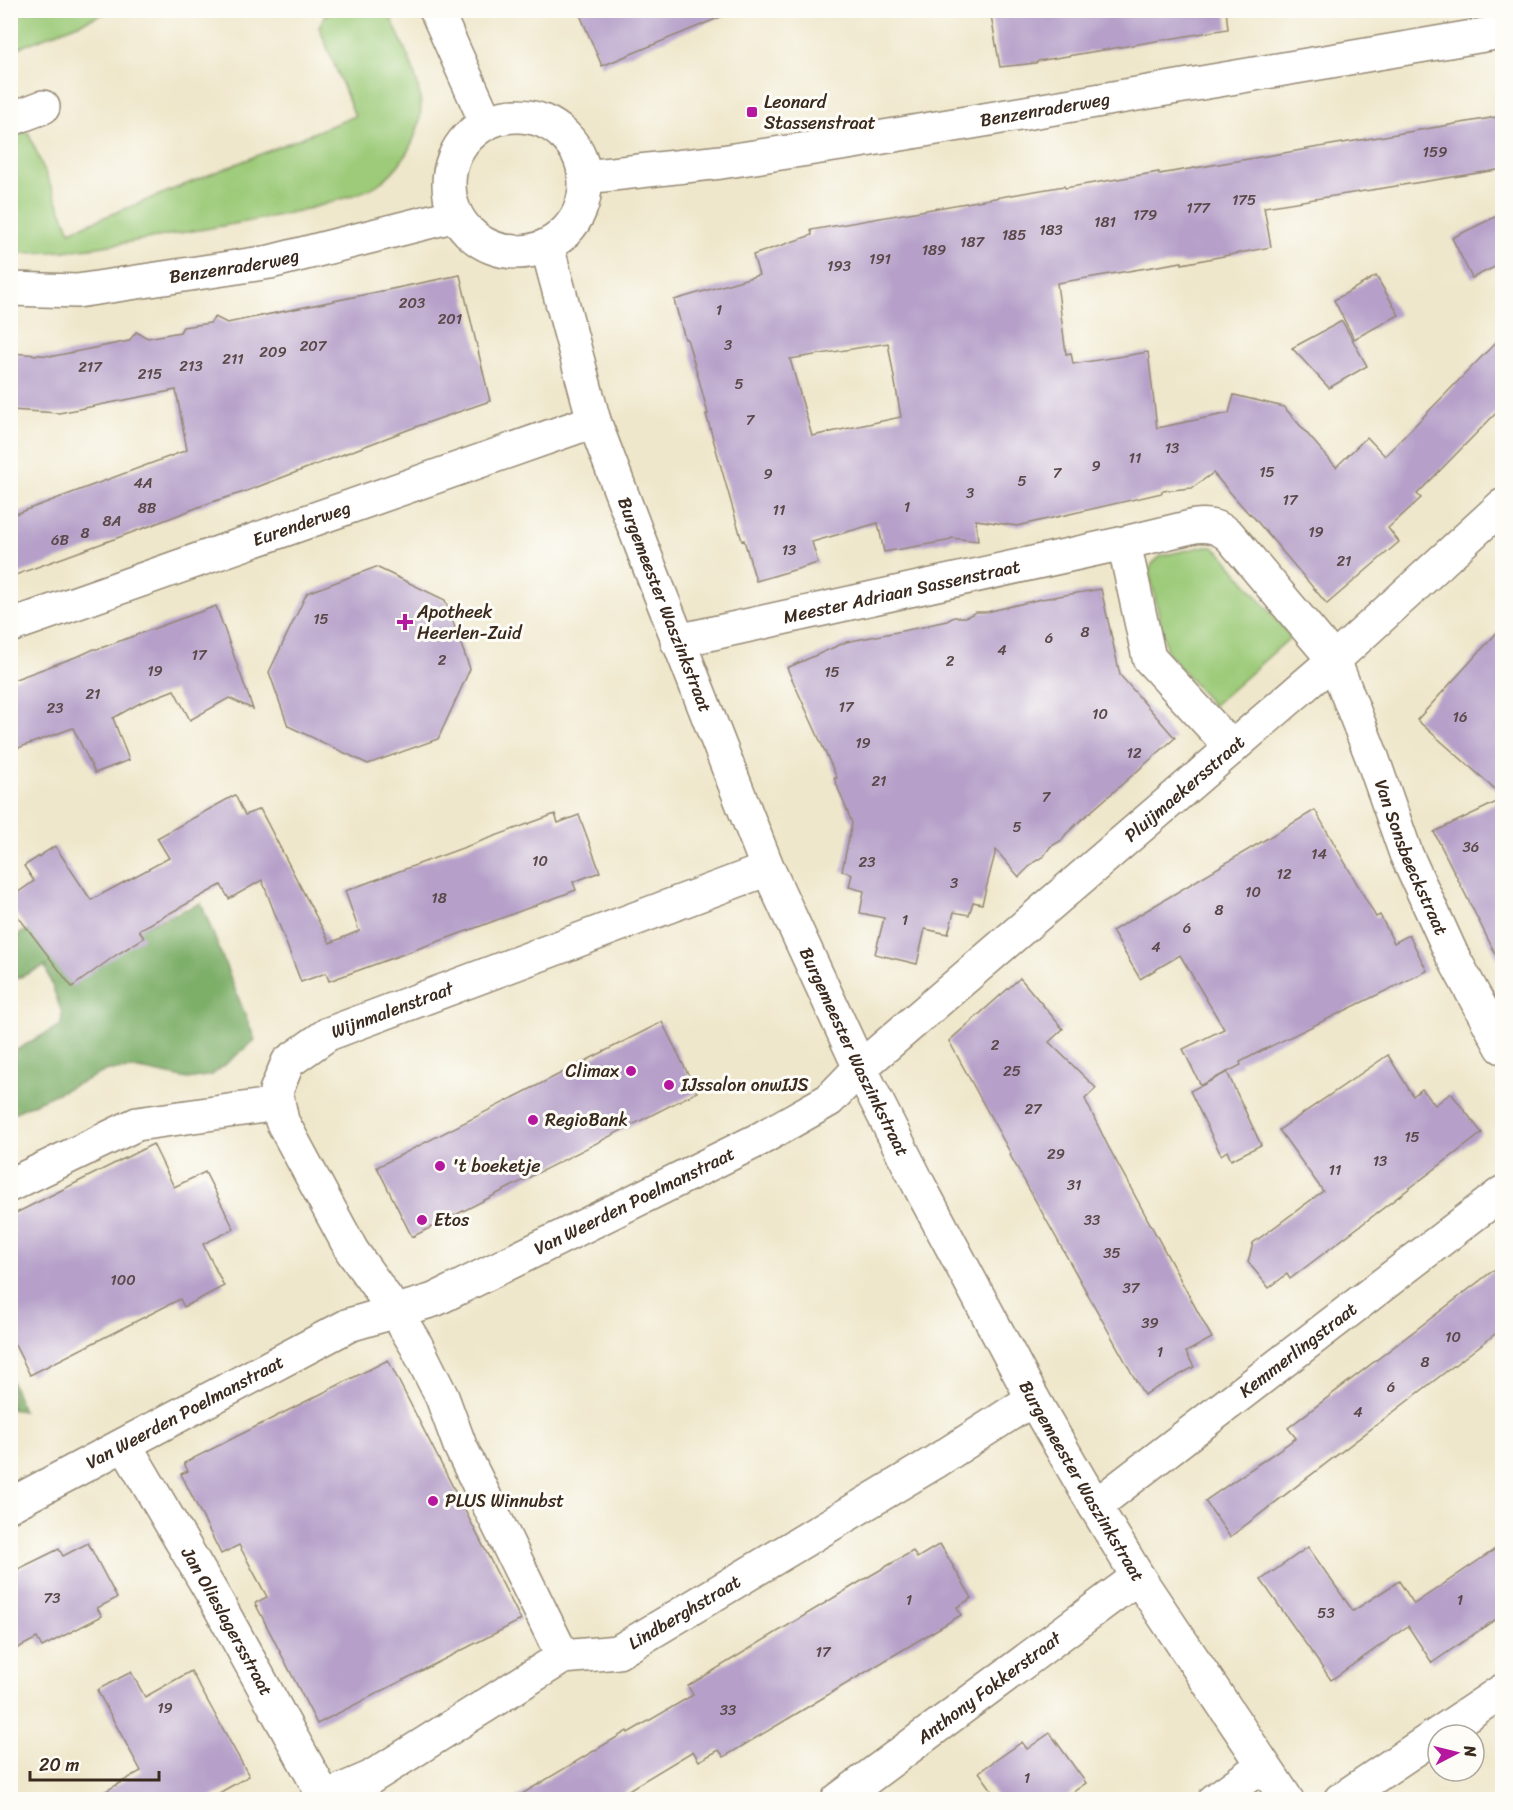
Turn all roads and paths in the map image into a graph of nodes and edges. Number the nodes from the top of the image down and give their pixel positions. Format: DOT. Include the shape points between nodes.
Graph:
graph roads {
  1 [pos="436,10"];
  2 [pos="1503,32"];
  3 [pos="43,107"];
  4 [pos="10,117"];
  5 [pos="486,122"];
  6 [pos="585,177"];
  7 [pos="456,215"];
  8 [pos="547,246"];
  9 [pos="10,289"];
  10 [pos="594,421"];
  11 [pos="1503,506"];
  12 [pos="1124,543"];
  13 [pos="10,626"];
  14 [pos="677,641"];
  15 [pos="1334,660"];
  16 [pos="1232,748"];
  17 [pos="768,869"];
  18 [pos="1503,1047"];
  19 [pos="860,1068"];
  20 [pos="278,1104"];
  21 [pos="10,1185"];
  22 [pos="1503,1193"];
  23 [pos="395,1311"];
  24 [pos="1033,1399"];
  25 [pos="125,1445"];
  26 [pos="10,1505"];
  27 [pos="1095,1506"];
  28 [pos="1138,1577"];
  29 [pos="563,1657"];
  30 [pos="1503,1690"];
  31 [pos="1263,1765"];
  32 [pos="323,1799"];
  33 [pos="837,1800"];
  34 [pos="1215,1800"];
  35 [pos="1287,1800"];
  36 [pos="1340,1800"];
  1 -- 5 [label="street"];
  2 -- 6 [label="street, Benzenraderweg" via="848,143"];
  3 -- 4 [label="street"];
  5 -- 6 [label="street" via="515,115 544,121 572,143"];
  5 -- 7 [label="street" via="473,131 454,155 449,170 450,200"];
  6 -- 8 [label="street" via="584,198 577,217 564,234"];
  7 -- 8 [label="street" via="465,230 495,249 530,252"];
  7 -- 9 [label="street, Benzenraderweg" via="270,262 77,291"];
  8 -- 10 [label="street, Burgemeester Waszinkstraat"];
  10 -- 13 [label="street, Eurenderweg"];
  10 -- 14 [label="street, Burgemeester Waszinkstraat"];
  11 -- 15 [label="street, Pluijmaekersstraat"];
  12 -- 14 [label="street, Meester Adriaan Sassenstraat"];
  12 -- 15 [label="street, Meester Adriaan Sassenstraat" via="1195,526 1218,528 1229,535"];
  12 -- 16 [label="street" via="1149,658"];
  14 -- 17 [label="street, Burgemeester Waszinkstraat"];
  15 -- 16 [label="street, Pluijmaekersstraat"];
  15 -- 18 [label="street, Van Sonsbeeckstraat" via="1406,854 1452,955"];
  16 -- 19 [label="street, Pluijmaekersstraat"];
  17 -- 19 [label="street, Burgemeester Waszinkstraat"];
  17 -- 20 [label="street, Wijnmalenstraat" via="328,1034 288,1062 276,1091"];
  19 -- 23 [label="street, Van Weerden Poelmanstraat" via="829,1100 760,1139 434,1300"];
  19 -- 24 [label="street, Burgemeester Waszinkstraat"];
  20 -- 21 [label="street" via="137,1124"];
  20 -- 23 [label="street, Wijnmalenstraat" via="282,1121 352,1251"];
  22 -- 27 [label="street, Kemmerlingstraat"];
  23 -- 25 [label="street, Van Weerden Poelmanstraat" via="349,1325"];
  23 -- 29 [label="street" via="442,1397 460,1446"];
  24 -- 27 [label="street, Burgemeester Waszinkstraat"];
  24 -- 29 [label="street, Lindberghstraat" via="618,1652"];
  25 -- 26 [label="street, Van Weerden Poelmanstraat"];
  25 -- 32 [label="street, Jan Olieslagersstraat" via="216,1600"];
  27 -- 28 [label="street, Burgemeester Waszinkstraat"];
  28 -- 31 [label="street, Burgemeester Waszinkstraat"];
  28 -- 33 [label="street, Anthony Fokkerstraat"];
  29 -- 32 [label="street, Lindberghstraat" via="370,1778"];
  30 -- 36 [label="street"];
  31 -- 34 [label="street"];
  31 -- 35 [label="street, Burgemeester Waszinkstraat"];
}
